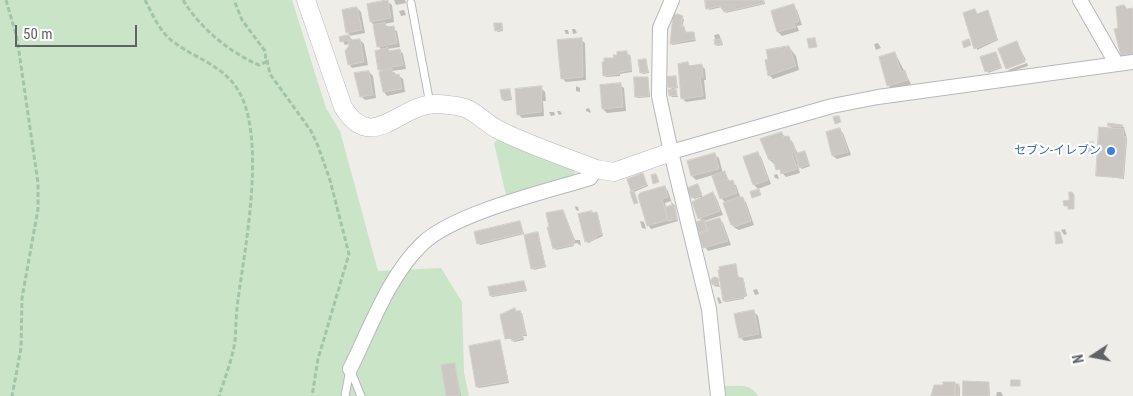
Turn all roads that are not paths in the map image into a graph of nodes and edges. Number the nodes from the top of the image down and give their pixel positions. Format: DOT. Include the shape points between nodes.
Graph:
graph roads {
  1 [pos="306,0"];
  2 [pos="672,0"];
  3 [pos="1080,0"];
  4 [pos="411,3"];
  5 [pos="1116,62"];
  6 [pos="1133,62"];
  7 [pos="430,104"];
  8 [pos="671,152"];
  9 [pos="596,169"];
  10 [pos="350,369"];
  11 [pos="345,396"];
  12 [pos="361,396"];
  13 [pos="718,396"];
  1 -- 7 [label="street" via="343,107 359,126 385,126"];
  2 -- 8 [label="street" via="660,28 659,96"];
  3 -- 5 [label="street"];
  4 -- 7 [label="lane"];
  5 -- 6 [label="street"];
  5 -- 8 [label="street" via="832,106"];
  7 -- 9 [label="street" via="465,108 496,128"];
  8 -- 9 [label="street" via="614,172"];
  8 -- 13 [label="street" via="709,309"];
  9 -- 10 [label="street" via="590,178 461,219 423,243 406,262 391,287"];
  10 -- 11 [label="lane"];
  10 -- 12 [label="lane"];
}
